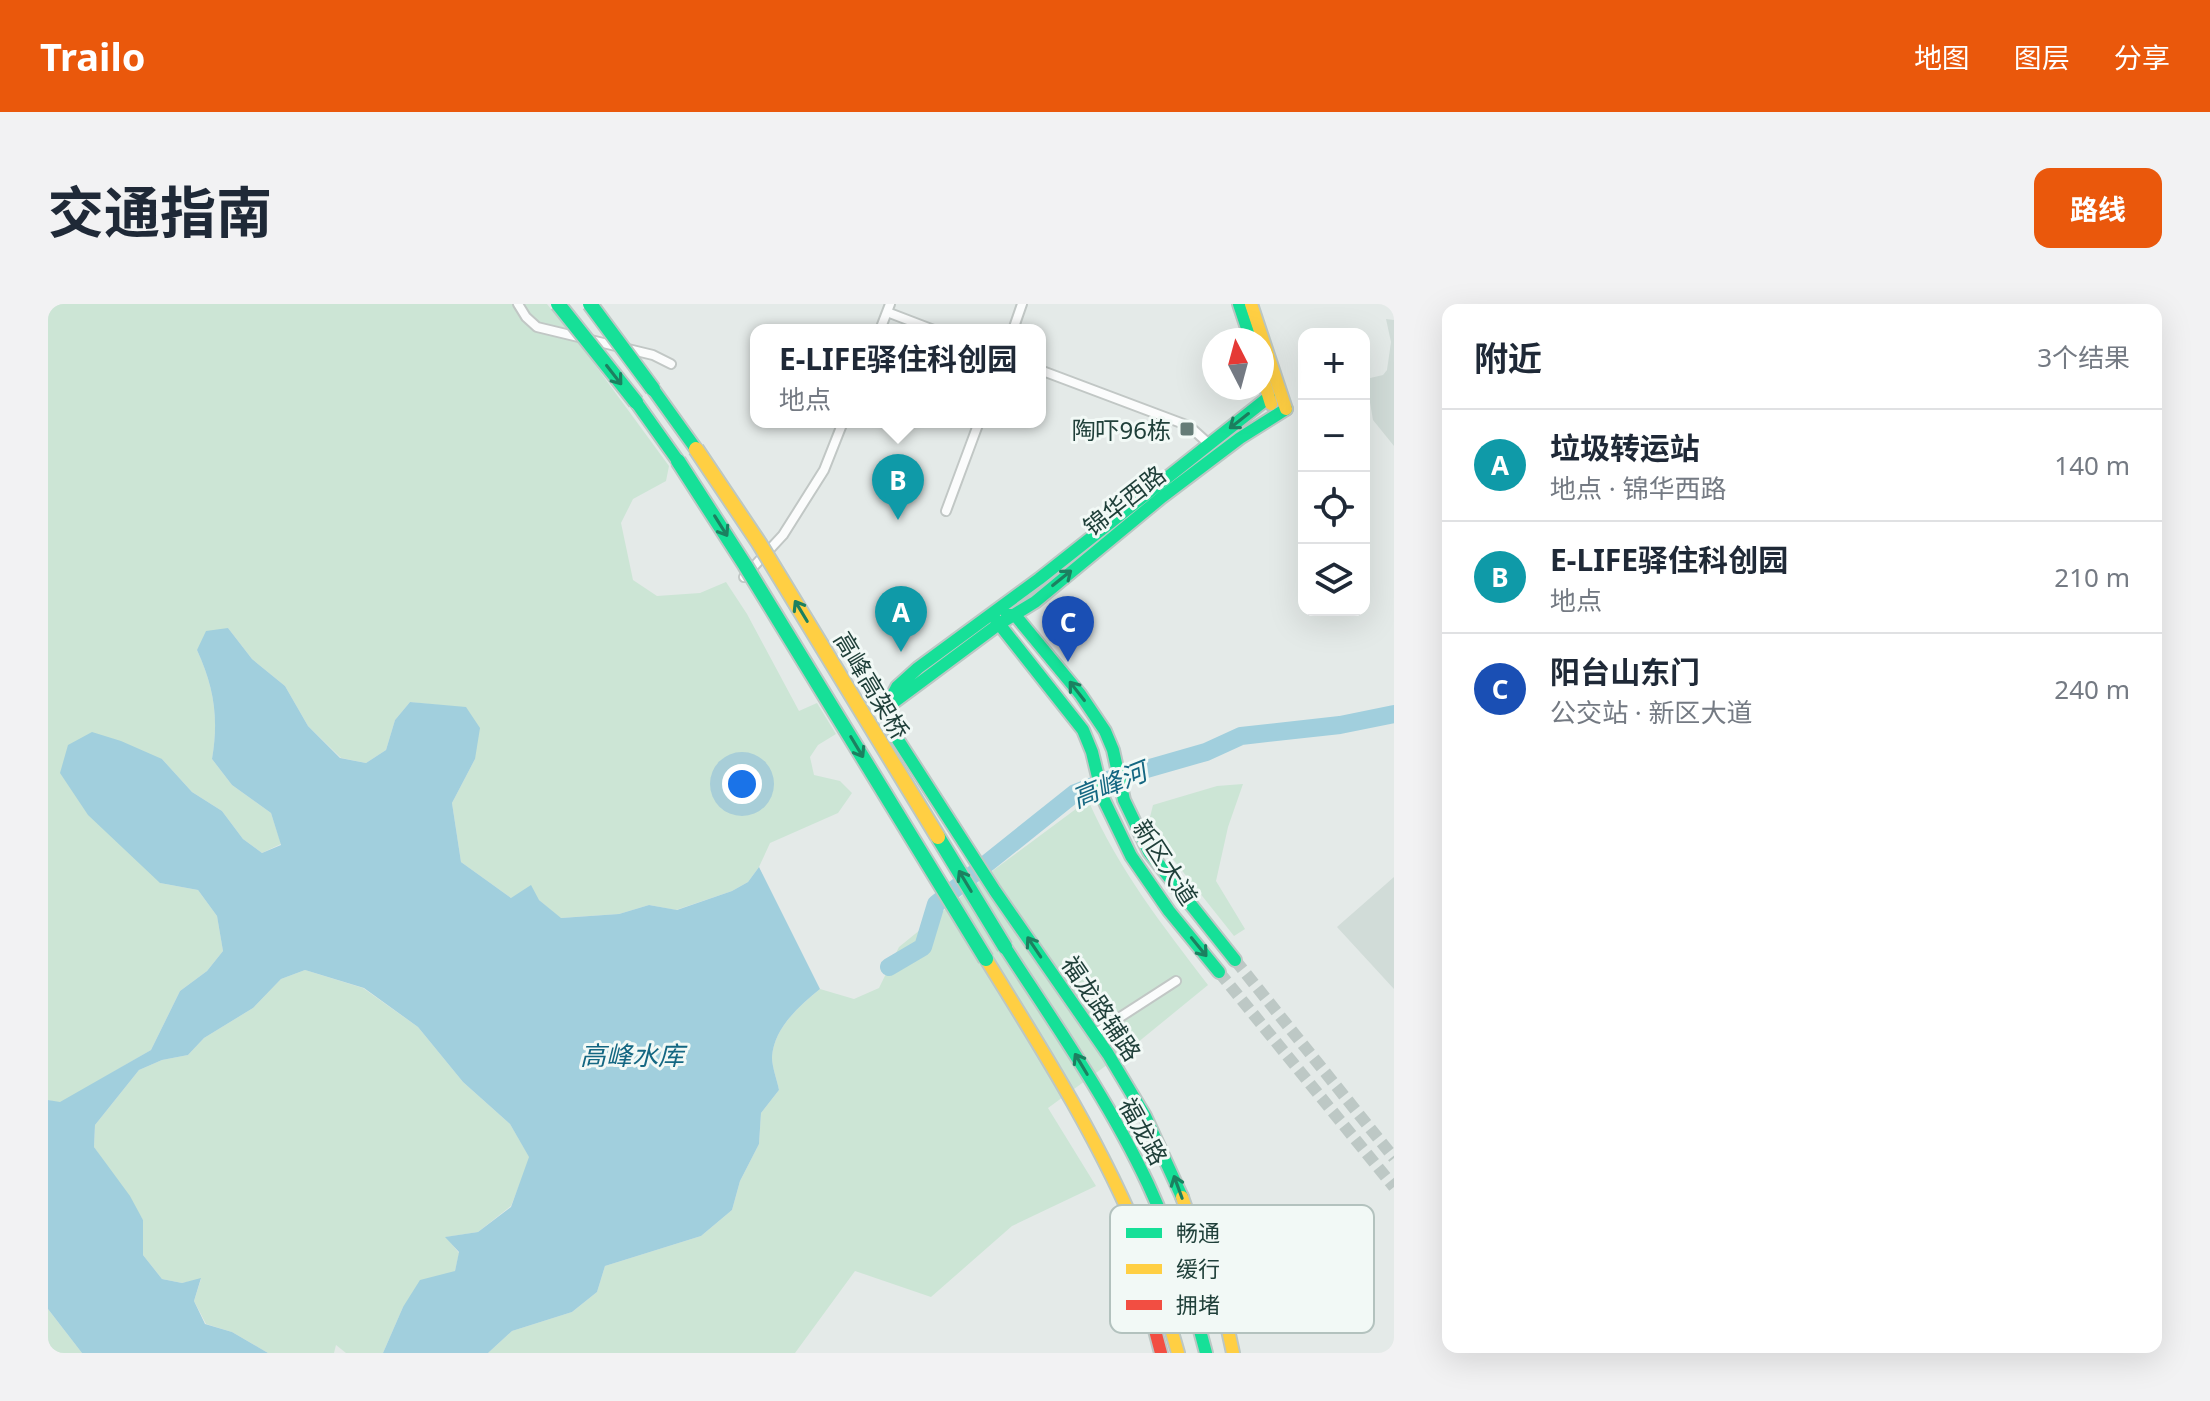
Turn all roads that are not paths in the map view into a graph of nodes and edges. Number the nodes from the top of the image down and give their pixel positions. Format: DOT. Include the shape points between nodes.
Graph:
graph roads {
  1 [pos="518,304"];
  2 [pos="558,304"];
  3 [pos="590,304"];
  4 [pos="1022,304"];
  5 [pos="1239,304"];
  6 [pos="1251,304"];
  7 [pos="888,308"];
  8 [pos="921,324"];
  9 [pos="1015,324"];
  10 [pos="1247,328"];
  11 [pos="671,364"];
  12 [pos="1046,372"];
  13 [pos="1265,400"];
  14 [pos="1271,400"];
  15 [pos="1280,412"];
  16 [pos="841,428"];
  17 [pos="977,428"];
  18 [pos="1209,444"];
  19 [pos="946,511"];
  20 [pos="744,577"];
  21 [pos="1015,615"];
  22 [pos="996,619"];
  23 [pos="1051,657"];
  24 [pos="1036,668"];
  25 [pos="885,713"];
  26 [pos="1005,947"];
  27 [pos="986,959"];
  28 [pos="1235,960"];
  29 [pos="1219,972"];
  30 [pos="1176,981"];
  31 [pos="1094,1034"];
  32 [pos="1113,1177"];
  33 [pos="1121,1205"];
  34 [pos="1125,1205"];
  35 [pos="1158,1205"];
  36 [pos="1184,1205"];
  37 [pos="1156,1333"];
  38 [pos="1172,1333"];
  39 [pos="1199,1333"];
  40 [pos="1227,1333"];
  41 [pos="1161,1353"];
  42 [pos="1178,1353"];
  43 [pos="1206,1353"];
  44 [pos="1233,1353"];
  1 -- 11 [label="street" via="537,327"];
  2 -- 27 [label="main road, 高峰高架桥, one-way, bridge" via="678,461"];
  26 -- 3 [label="main road, 高峰高架桥, one-way, bridge" via="759,543"];
  4 -- 9 [label="street"];
  5 -- 10 [label="main road"];
  6 -- 15 [label="main road"];
  7 -- 8 [label="street"];
  12 -- 18 [label="street" via="1189,426"];
  13 -- 18 [label="main road, 锦华西路, one-way"];
  14 -- 15 [label="main road"];
  21 -- 15 [label="main road, 锦华西路, one-way" via="1162,497"];
  16 -- 20 [label="street" via="824,470 783,535"];
  17 -- 19 [label="street"];
  18 -- 22 [label="main road, 锦华西路"];
  21 -- 22 [label="main road"];
  21 -- 23 [label="main road, 新区大道"];
  22 -- 24 [label="main road, 新区大道"];
  22 -- 25 [label="main road, 锦华西路" via="898,684"];
  23 -- 24 [label="main road"];
  28 -- 23 [label="main road, 新区大道, one-way" via="1160,870 1135,826 1111,743"];
  24 -- 29 [label="main road, 新区大道, one-way" via="1083,730 1119,834 1145,877"];
  31 -- 25 [label="main road, 福龙路辅路, one-way" via="995,891"];
  35 -- 26 [label="main road, 福龙路, one-way" via="1078,1059"];
  27 -- 32 [label="main road, 福龙路"];
  30 -- 31 [label="street"];
  36 -- 31 [label="main road, 福龙路辅路, one-way" via="1133,1095"];
  32 -- 33 [label="main road"];
  32 -- 34 [label="main road, 福龙路"];
  37 -- 41 [label="main road"];
  38 -- 42 [label="main road, 福龙路"];
  39 -- 43 [label="main road, 福龙路"];
  40 -- 44 [label="main road, 福龙路辅路"];
}
